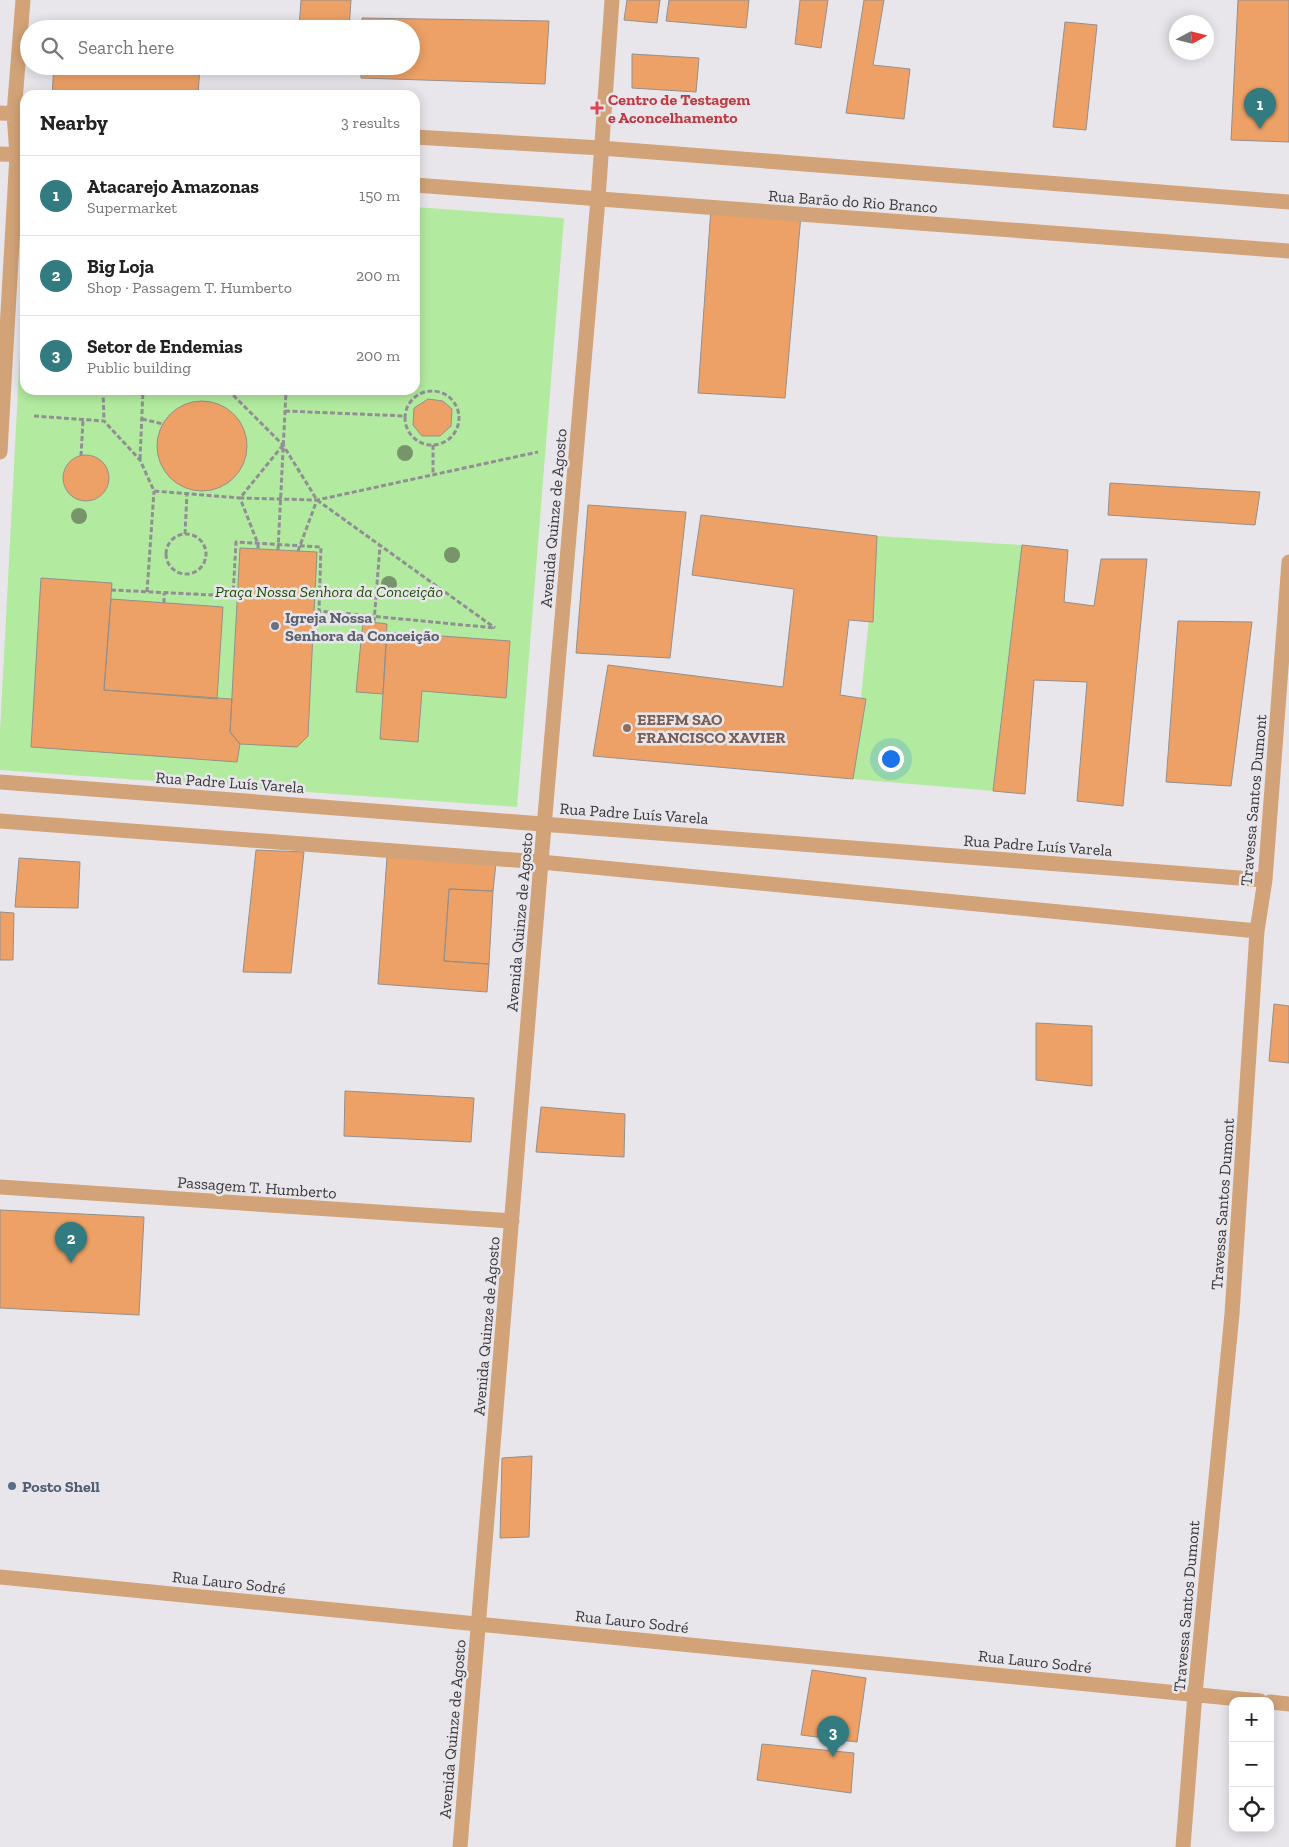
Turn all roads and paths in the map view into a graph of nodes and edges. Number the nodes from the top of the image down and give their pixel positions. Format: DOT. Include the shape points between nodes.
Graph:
graph roads {
  1 [pos="22,0"];
  2 [pos="612,0"];
  3 [pos="20,20"];
  4 [pos="20,25"];
  5 [pos="13,114"];
  6 [pos="420,137"];
  7 [pos="601,148"];
  8 [pos="20,150"];
  9 [pos="0,154"];
  10 [pos="20,155"];
  11 [pos="20,169"];
  12 [pos="420,185"];
  13 [pos="598,199"];
  14 [pos="1289,202"];
  15 [pos="1289,251"];
  16 [pos="420,393"];
  17 [pos="104,395"];
  18 [pos="143,395"];
  19 [pos="233,395"];
  20 [pos="286,395"];
  21 [pos="417,395"];
  22 [pos="285,411"];
  23 [pos="34,416"];
  24 [pos="405,416"];
  25 [pos="83,420"];
  26 [pos="142,420"];
  27 [pos="104,421"];
  28 [pos="162,424"];
  29 [pos="283,445"];
  30 [pos="433,445"];
  31 [pos="0,452"];
  32 [pos="538,452"];
  33 [pos="82,456"];
  34 [pos="140,460"];
  35 [pos="433,475"];
  36 [pos="154,491"];
  37 [pos="188,493"];
  38 [pos="240,498"];
  39 [pos="281,500"];
  40 [pos="317,500"];
  41 [pos="185,534"];
  42 [pos="258,544"];
  43 [pos="279,545"];
  44 [pos="380,546"];
  45 [pos="298,548"];
  46 [pos="258,549"];
  47 [pos="278,550"];
  48 [pos="1289,562"];
  49 [pos="111,590"];
  50 [pos="147,592"];
  51 [pos="164,593"];
  52 [pos="164,603"];
  53 [pos="373,616"];
  54 [pos="374,622"];
  55 [pos="0,782"];
  56 [pos="0,821"];
  57 [pos="545,824"];
  58 [pos="541,862"];
  59 [pos="1265,880"];
  60 [pos="1257,931"];
  61 [pos="0,1187"];
  62 [pos="512,1221"];
  63 [pos="0,1578"];
  64 [pos="478,1624"];
  65 [pos="1196,1694"];
  66 [pos="1229,1698"];
  67 [pos="1274,1702"];
  68 [pos="1289,1704"];
  69 [pos="460,1847"];
  70 [pos="1183,1847"];
  1 -- 3 [label="street"];
  2 -- 7 [label="street, Avenida Quinze de Agosto"];
  4 -- 5 [label="street"];
  5 -- 8 [label="street"];
  6 -- 7 [label="street, Rua Barão do Rio Branco"];
  7 -- 13 [label="street, Avenida Quinze de Agosto"];
  7 -- 14 [label="street, Rua Barão do Rio Branco"];
  9 -- 10 [label="street"];
  11 -- 31 [label="street"];
  12 -- 13 [label="street, Rua Barão do Rio Branco"];
  13 -- 15 [label="street, Rua Barão do Rio Branco"];
  13 -- 57 [label="street, Avenida Quinze de Agosto"];
  16 -- 30 [label="path" via="443,392 451,397 459,413 456,431 443,443"];
  17 -- 27 [label="path"];
  18 -- 26 [label="path"];
  19 -- 29 [label="path"];
  20 -- 22 [label="path"];
  21 -- 24 [label="path"];
  22 -- 24 [label="path"];
  22 -- 29 [label="path"];
  23 -- 25 [label="path"];
  24 -- 30 [label="path" via="410,433 424,444"];
  25 -- 27 [label="path"];
  25 -- 33 [label="path"];
  26 -- 28 [label="path"];
  26 -- 34 [label="path"];
  27 -- 34 [label="path"];
  29 -- 38 [label="path"];
  29 -- 39 [label="path"];
  29 -- 40 [label="path"];
  30 -- 35 [label="path"];
  32 -- 35 [label="path"];
  34 -- 36 [label="path"];
  35 -- 40 [label="path"];
  36 -- 37 [label="path"];
  36 -- 50 [label="path"];
  37 -- 38 [label="path"];
  37 -- 41 [label="path"];
  38 -- 39 [label="path"];
  38 -- 42 [label="path"];
  39 -- 40 [label="path"];
  39 -- 43 [label="path"];
  40 -- 44 [label="path"];
  40 -- 45 [label="path"];
  41 -- 41 [label="path" via="169,542 166,555 175,571 188,574 200,568 206,555 202,543 192,534"];
  42 -- 43 [label="path"];
  42 -- 46 [label="path"];
  42 -- 51 [label="path" via="236,542 234,596"];
  43 -- 45 [label="path"];
  43 -- 47 [label="path"];
  44 -- 53 [label="path"];
  44 -- 53 [label="path" via="495,628"];
  45 -- 53 [label="path" via="321,547 319,611"];
  48 -- 59 [label="street, Travessa Santos Dumont"];
  49 -- 50 [label="path"];
  50 -- 51 [label="path"];
  51 -- 52 [label="path"];
  53 -- 54 [label="path"];
  55 -- 57 [label="street, Rua Padre Luís Varela"];
  56 -- 58 [label="street"];
  57 -- 58 [label="street, Avenida Quinze de Agosto"];
  57 -- 59 [label="street, Rua Padre Luís Varela"];
  58 -- 60 [label="street"];
  58 -- 62 [label="street, Avenida Quinze de Agosto"];
  59 -- 60 [label="street, Travessa Santos Dumont"];
  60 -- 65 [label="street, Travessa Santos Dumont" via="1232,1314"];
  61 -- 62 [label="street, Passagem T. Humberto"];
  62 -- 64 [label="street, Avenida Quinze de Agosto"];
  63 -- 64 [label="street, Rua Lauro Sodré"];
  64 -- 65 [label="street, Rua Lauro Sodré"];
  64 -- 69 [label="street, Avenida Quinze de Agosto"];
  65 -- 66 [label="street, Rua Lauro Sodré"];
  65 -- 70 [label="street, Travessa Santos Dumont"];
  67 -- 68 [label="street"];
}
